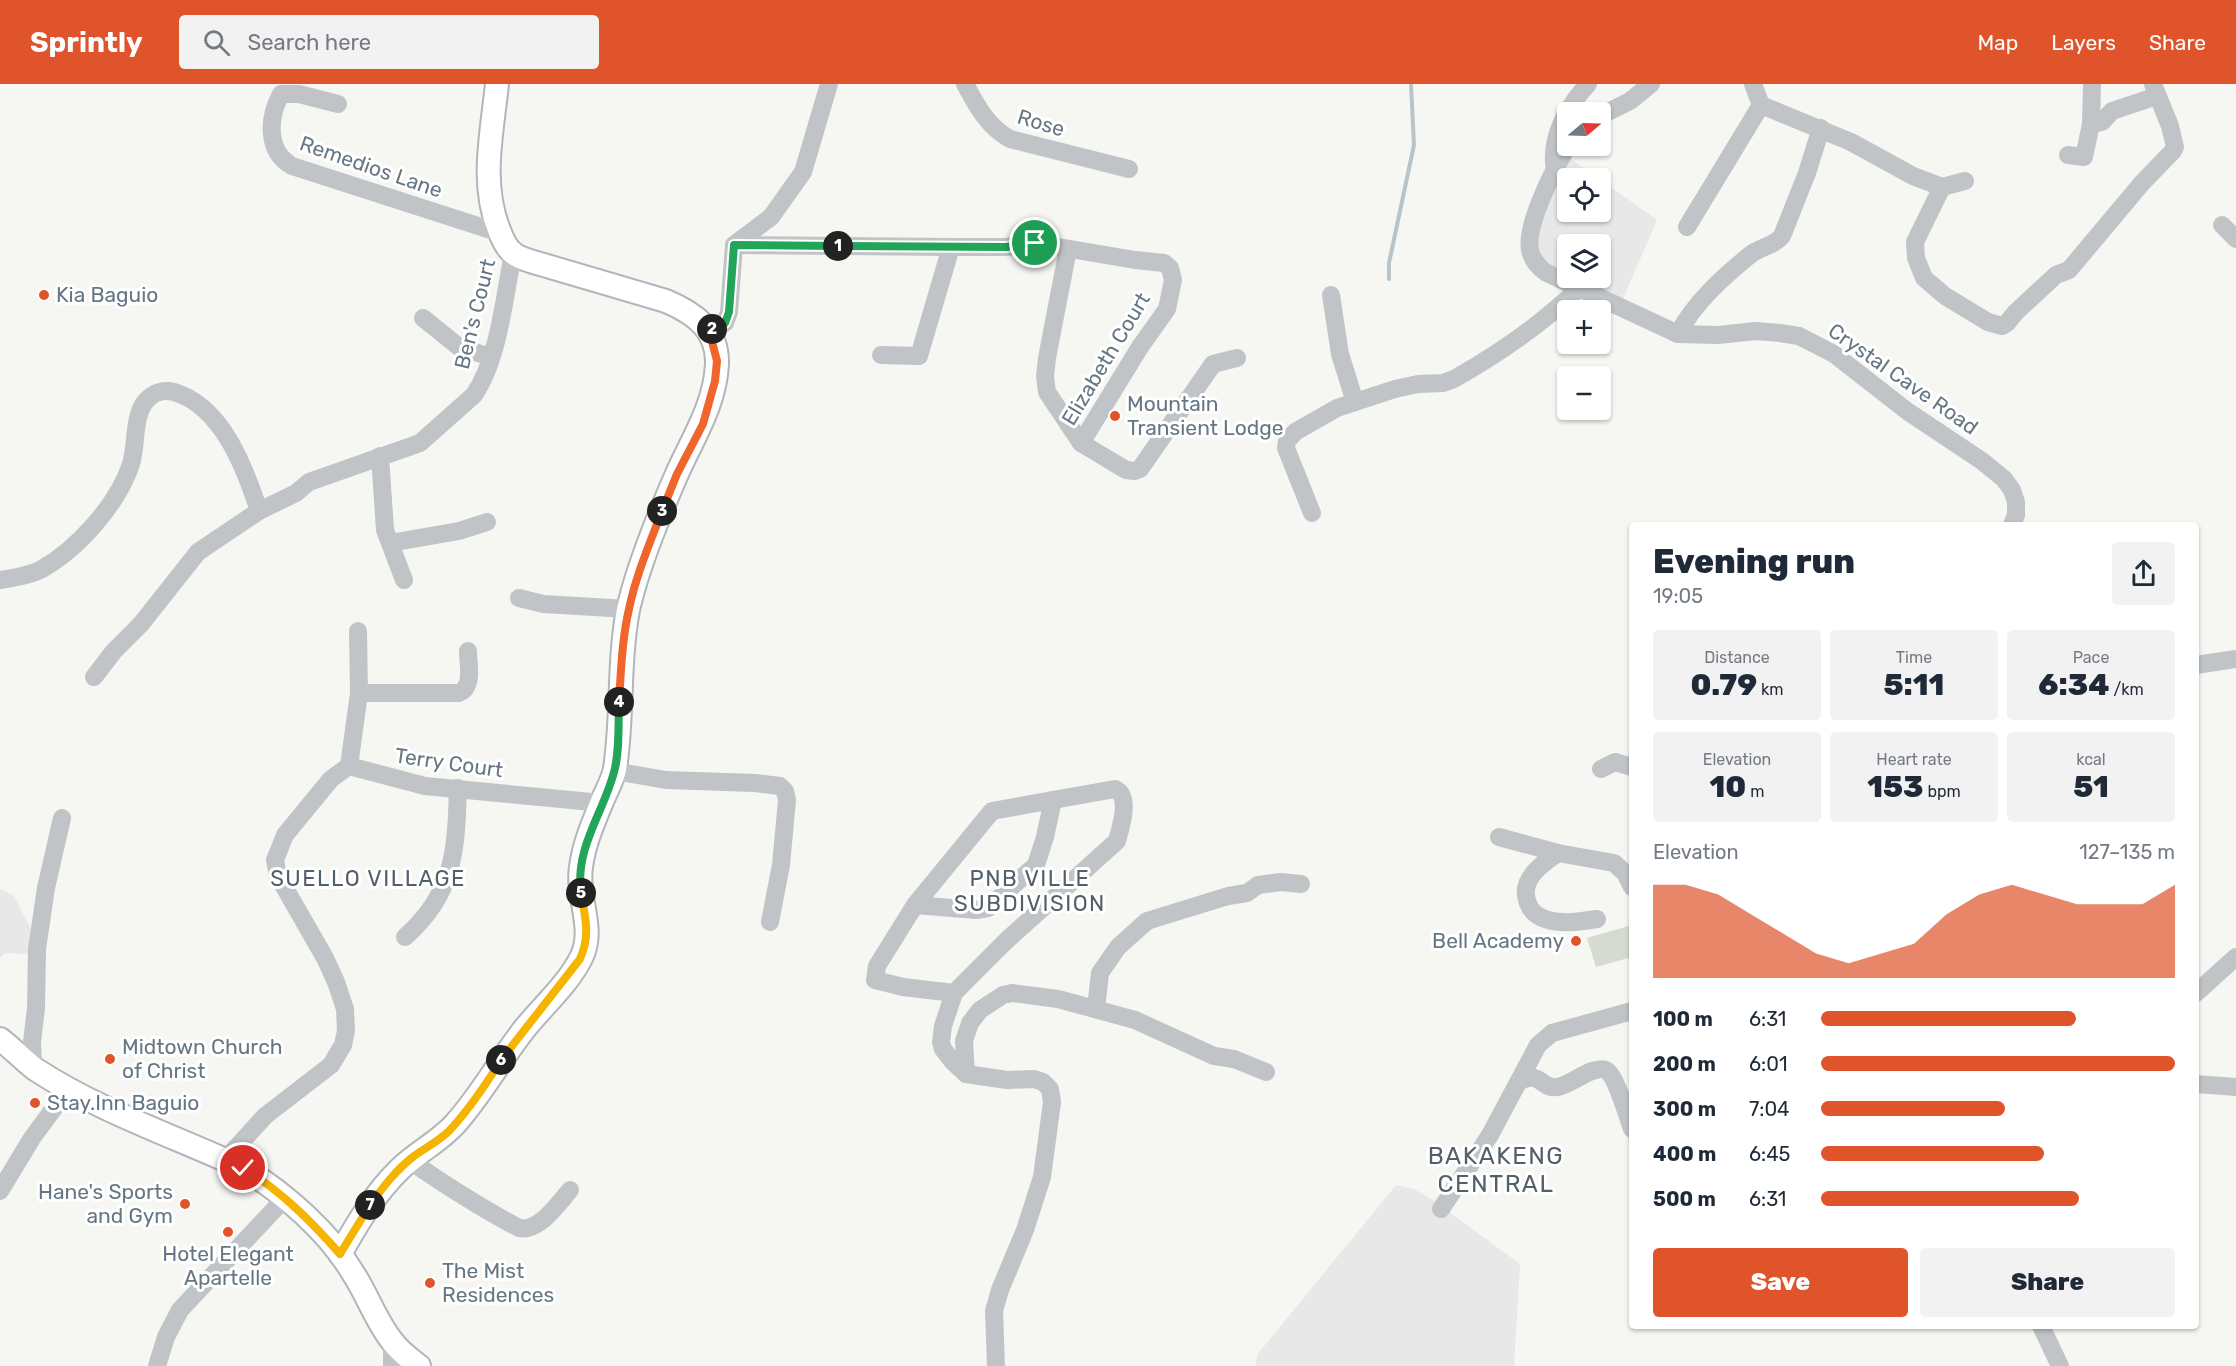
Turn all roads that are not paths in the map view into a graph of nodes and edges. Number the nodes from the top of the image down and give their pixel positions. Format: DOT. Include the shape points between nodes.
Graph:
graph roads {
  1 [pos="497,84"];
  2 [pos="829,84"];
  3 [pos="965,84"];
  4 [pos="1588,84"];
  5 [pos="1651,84"];
  6 [pos="1753,84"];
  7 [pos="2092,84"];
  8 [pos="2155,90"];
  9 [pos="338,104"];
  10 [pos="1761,105"];
  11 [pos="1611,110"];
  12 [pos="2091,124"];
  13 [pos="1821,128"];
  14 [pos="2068,155"];
  15 [pos="1562,156"];
  16 [pos="1554,169"];
  17 [pos="1129,170"];
  18 [pos="1965,181"];
  19 [pos="1942,187"];
  20 [pos="2222,225"];
  21 [pos="1687,226"];
  22 [pos="500,233"];
  23 [pos="2236,239"];
  24 [pos="734,245"];
  25 [pos="951,247"];
  26 [pos="1068,249"];
  27 [pos="513,254"];
  28 [pos="1557,278"];
  29 [pos="1579,288"];
  30 [pos="1331,295"];
  31 [pos="423,318"];
  32 [pos="709,330"];
  33 [pos="1678,334"];
  34 [pos="881,355"];
  35 [pos="491,357"];
  36 [pos="1237,358"];
  37 [pos="1355,402"];
  38 [pos="1081,443"];
  39 [pos="380,456"];
  40 [pos="259,511"];
  41 [pos="1311,513"];
  42 [pos="487,522"];
  43 [pos="2013,522"];
  44 [pos="390,543"];
  45 [pos="0,580"];
  46 [pos="404,580"];
  47 [pos="519,598"];
  48 [pos="628,609"];
  49 [pos="358,631"];
  50 [pos="468,651"];
  51 [pos="2236,659"];
  52 [pos="2199,664"];
  53 [pos="94,677"];
  54 [pos="359,693"];
  55 [pos="348,766"];
  56 [pos="1629,766"];
  57 [pos="1601,769"];
  58 [pos="614,771"];
  59 [pos="458,788"];
  60 [pos="1053,800"];
  61 [pos="602,802"];
  62 [pos="62,818"];
  63 [pos="1499,837"];
  64 [pos="1558,853"];
  65 [pos="1629,881"];
  66 [pos="1301,884"];
  67 [pos="915,905"];
  68 [pos="1597,919"];
  69 [pos="770,922"];
  70 [pos="405,937"];
  71 [pos="2236,957"];
  72 [pos="2199,990"];
  73 [pos="954,993"];
  74 [pos="1096,1009"];
  75 [pos="1629,1012"];
  76 [pos="0,1038"];
  77 [pos="33,1067"];
  78 [pos="1266,1072"];
  79 [pos="966,1074"];
  80 [pos="1520,1081"];
  81 [pos="2199,1084"];
  82 [pos="2236,1087"];
  83 [pos="69,1088"];
  84 [pos="1629,1121"];
  85 [pos="225,1160"];
  86 [pos="409,1160"];
  87 [pos="570,1190"];
  88 [pos="0,1191"];
  89 [pos="285,1198"];
  90 [pos="1442,1209"];
  91 [pos="340,1254"];
  92 [pos="2042,1329"];
  93 [pos="392,1342"];
  94 [pos="157,1366"];
  95 [pos="392,1366"];
  96 [pos="419,1366"];
  97 [pos="996,1366"];
  98 [pos="2060,1366"];
  1 -- 22 [label="main road" via="487,166"];
  2 -- 24 [label="street" via="803,172 771,217"];
  3 -- 17 [label="street, Rose" via="988,122 1010,139"];
  4 -- 16 [label="street, Crystal Cave Road" via="1576,97 1559,130"];
  5 -- 11 [label="street"];
  6 -- 10 [label="street"];
  7 -- 12 [label="street"];
  8 -- 12 [label="street" via="2112,111 2102,122"];
  8 -- 19 [label="street" via="2170,126 2173,151 2069,270 2056,275 2002,326 1945,296 1920,270 1915,242"];
  9 -- 22 [label="street, Remedios Lane" via="299,93 281,94 273,109 272,131 282,160"];
  10 -- 13 [label="street"];
  10 -- 21 [label="street"];
  12 -- 14 [label="street" via="2084,157"];
  13 -- 19 [label="street"];
  13 -- 33 [label="street" via="1808,173 1782,236 1751,254 1698,304"];
  15 -- 16 [label="street"];
  16 -- 28 [label="street, Crystal Cave Road" via="1539,203 1529,248 1532,258 1545,272"];
  18 -- 19 [label="street"];
  20 -- 23 [label="street"];
  22 -- 27 [label="main road"];
  24 -- 25 [label="street"];
  24 -- 32 [label="street" via="729,312 725,323"];
  25 -- 26 [label="street" via="1035,243"];
  25 -- 34 [label="street" via="919,356"];
  26 -- 38 [label="street, Elizabeth Court" via="1045,385"];
  26 -- 38 [label="street, Elizabeth Court" via="1164,263 1173,280 1167,309"];
  27 -- 32 [label="main road" via="666,301 698,317"];
  27 -- 35 [label="street, Ben's Court"];
  29 -- 33 [label="street, Crystal Cave Road"];
  29 -- 37 [label="street" via="1522,338 1454,379 1395,389"];
  30 -- 37 [label="street" via="1340,354"];
  31 -- 35 [label="street" via="459,347"];
  32 -- 48 [label="main road" via="717,361 703,424 677,474"];
  33 -- 43 [label="street, Crystal Cave Road" via="1780,333 1799,336 1834,354 2004,479 2016,502"];
  35 -- 39 [label="street, Ben's Court" via="474,395 420,443"];
  36 -- 38 [label="street" via="1212,364 1140,469 1126,470"];
  37 -- 41 [label="street" via="1295,432 1287,441 1288,457"];
  39 -- 40 [label="street, Ben's Court" via="309,482"];
  39 -- 44 [label="street" via="383,517"];
  40 -- 45 [label="street" via="249,483 215,421 185,396 158,392 150,396 141,410 131,464 96,522 71,549 39,571"];
  40 -- 53 [label="street, Ben's Court" via="210,542 186,564"];
  42 -- 44 [label="street"];
  44 -- 46 [label="street"];
  47 -- 48 [label="street" via="543,604"];
  48 -- 58 [label="main road"];
  49 -- 54 [label="street"];
  50 -- 54 [label="street" via="468,685 459,693"];
  51 -- 52 [label="street"];
  54 -- 55 [label="street"];
  55 -- 59 [label="street, Terry Court" via="426,786"];
  55 -- 85 [label="street" via="331,779 285,835 275,860 278,876 336,982 345,1009 343,1045 331,1065 265,1116"];
  56 -- 57 [label="street" via="1615,762"];
  58 -- 61 [label="main road"];
  58 -- 69 [label="street" via="666,780 780,786 787,800 781,865"];
  59 -- 61 [label="street, Terry Court"];
  59 -- 70 [label="street" via="454,852 441,894 433,909"];
  60 -- 67 [label="street" via="992,811"];
  60 -- 67 [label="street" via="1036,865 988,908"];
  60 -- 73 [label="street" via="1121,791 1117,840"];
  61 -- 86 [label="main road" via="580,868 587,932 580,959 461,1117 435,1143"];
  62 -- 77 [label="street" via="37,949"];
  63 -- 64 [label="street"];
  64 -- 65 [label="street" via="1614,863"];
  64 -- 68 [label="street" via="1539,867 1527,883 1525,893 1532,910 1537,916 1564,922"];
  66 -- 74 [label="street" via="1258,885 1247,893 1147,921 1118,947 1100,973"];
  67 -- 73 [label="street" via="877,966 875,980"];
  71 -- 72 [label="street"];
  73 -- 79 [label="street" via="941,1042"];
  74 -- 78 [label="street" via="1134,1020 1214,1056 1234,1059"];
  74 -- 79 [label="street" via="1045,997 1003,995 980,1010 970,1023 964,1041"];
  75 -- 80 [label="street" via="1552,1033 1538,1045"];
  76 -- 77 [label="main road"];
  77 -- 83 [label="main road"];
  79 -- 97 [label="street" via="1006,1080 1034,1079 1050,1089 1053,1102 1042,1177 994,1311"];
  80 -- 84 [label="street" via="1535,1077 1556,1088 1604,1069 1615,1082"];
  80 -- 90 [label="street" via="1491,1135"];
  81 -- 82 [label="street"];
  83 -- 85 [label="main road"];
  83 -- 88 [label="street"];
  85 -- 89 [label="main road" via="263,1180"];
  86 -- 87 [label="street" via="440,1182 525,1229 535,1226"];
  86 -- 91 [label="main road" via="380,1192"];
  89 -- 91 [label="main road"];
  89 -- 94 [label="street" via="180,1310"];
  91 -- 93 [label="main road"];
  92 -- 98 [label="street"];
  93 -- 95 [label="street"];
  93 -- 96 [label="main road"];
}
